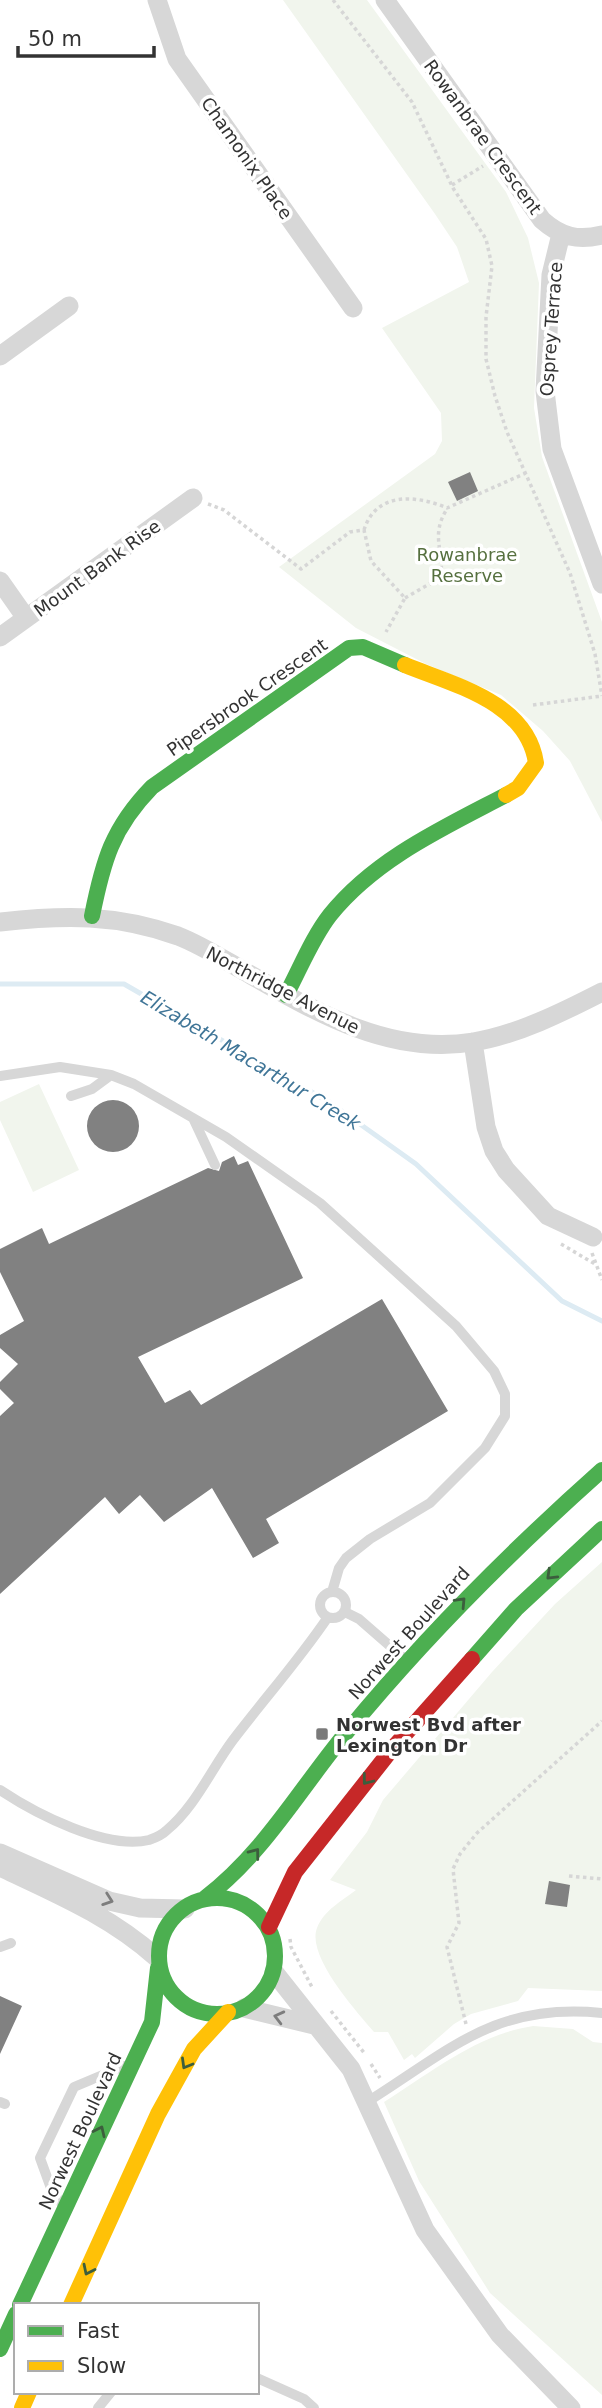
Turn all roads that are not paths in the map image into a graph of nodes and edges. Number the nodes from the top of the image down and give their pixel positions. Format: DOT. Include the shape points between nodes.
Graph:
graph roads {
  1 [pos="157,0"];
  2 [pos="385,0"];
  3 [pos="561,234"];
  4 [pos="602,235"];
  5 [pos="69,306"];
  6 [pos="353,308"];
  7 [pos="0,356"];
  8 [pos="193,498"];
  9 [pos="0,581"];
  10 [pos="602,584"];
  11 [pos="26,618"];
  12 [pos="0,638"];
  13 [pos="92,916"];
  14 [pos="0,922"];
  15 [pos="602,992"];
  16 [pos="286,995"];
  17 [pos="473,1042"];
  18 [pos="111,1075"];
  19 [pos="0,1076"];
  20 [pos="71,1096"];
  21 [pos="192,1118"];
  22 [pos="215,1165"];
  23 [pos="593,1237"];
  24 [pos="602,1470"];
  25 [pos="602,1529"];
  26 [pos="332,1592"];
  27 [pos="345,1612"];
  28 [pos="328,1617"];
  29 [pos="407,1660"];
  30 [pos="0,1790"];
  31 [pos="0,1853"];
  32 [pos="0,1867"];
  33 [pos="205,1898"];
  34 [pos="185,1909"];
  35 [pos="269,1927"];
  36 [pos="11,1943"];
  37 [pos="0,1947"];
  38 [pos="157,1963"];
  39 [pos="274,1972"];
  40 [pos="236,2010"];
  41 [pos="602,2013"];
  42 [pos="314,2025"];
  43 [pos="132,2063"];
  44 [pos="367,2102"];
  45 [pos="158,2114"];
  46 [pos="134,2125"];
  47 [pos="65,2207"];
  48 [pos="85,2209"];
  49 [pos="21,2303"];
  50 [pos="72,2303"];
  51 [pos="4,2330"];
  52 [pos="0,2349"];
  53 [pos="259,2379"];
  54 [pos="109,2394"];
  55 [pos="98,2408"];
  56 [pos="314,2408"];
  57 [pos="571,2408"];
  1 -- 6 [label="street, Chamonix Place" via="177,59"];
  2 -- 3 [label="street, Rowanbrae Crescent" via="542,220"];
  3 -- 4 [label="street" via="574,238"];
  3 -- 10 [label="street, Osprey Terrace" via="550,288 545,391 548,428"];
  5 -- 7 [label="street"];
  8 -- 11 [label="street, Mount Bank Rise"];
  9 -- 11 [label="street"];
  11 -- 12 [label="street, Mount Bank Rise"];
  13 -- 14 [label="street, Northridge Avenue"];
  13 -- 16 [label="street, Northridge Avenue" via="180,937"];
  13 -- 16 [label="main road, Pipersbrook Crescent" via="105,852 125,813 152,787 349,648 363,647 513,717 527,731 536,763 518,788 415,843 356,886 328,917"];
  15 -- 17 [label="street, Northridge Avenue" via="514,1030"];
  16 -- 17 [label="street, Northridge Avenue" via="369,1033 398,1041"];
  17 -- 23 [label="street" via="494,1151 548,1216"];
  18 -- 19 [label="lane" via="60,1067"];
  18 -- 20 [label="lane" via="92,1089"];
  18 -- 21 [label="lane"];
  21 -- 22 [label="lane"];
  21 -- 26 [label="lane" via="320,1203 381,1256 456,1326 494,1371 505,1394 501,1423 469,1467 407,1519 357,1549 339,1568"];
  29 -- 24 [label="main road, Norwest Boulevard, one-way" via="489,1573"];
  25 -- 35 [label="main road, one-way" via="516,1609 392,1749 295,1872"];
  26 -- 27 [label="lane" via="346,1600"];
  26 -- 28 [label="lane" via="320,1604"];
  27 -- 28 [label="lane" via="338,1618"];
  27 -- 29 [label="lane"];
  28 -- 30 [label="lane" via="181,1815 151,1839 117,1842 99,1837"];
  33 -- 29 [label="main road, Norwest Boulevard, one-way" via="243,1869 318,1765"];
  31 -- 34 [label="street, one-way" via="109,1901 140,1908"];
  32 -- 38 [label="street" via="115,1924"];
  33 -- 34 [label="main road"];
  33 -- 35 [label="main road" via="245,1903"];
  34 -- 38 [label="main road" via="165,1932"];
  35 -- 39 [label="main road" via="276,1951"];
  36 -- 37 [label="lane"];
  38 -- 40 [label="main road" via="174,1996 190,2009 213,2015"];
  38 -- 43 [label="main road, Norwest Boulevard" via="152,2022"];
  39 -- 40 [label="main road" via="256,1999"];
  39 -- 42 [label="street"];
  42 -- 40 [label="street, one-way"];
  40 -- 45 [label="main road, one-way" via="194,2049"];
  41 -- 44 [label="lane" via="513,2018 470,2034"];
  42 -- 44 [label="street" via="342,2055"];
  47 -- 43 [label="main road, Norwest Boulevard, one-way"];
  43 -- 47 [label="lane" via="74,2087 40,2158 52,2192"];
  44 -- 57 [label="street" via="425,2230 500,2334"];
  45 -- 46 [label="main road"];
  45 -- 50 [label="main road, one-way"];
  47 -- 48 [label="main road"];
  47 -- 49 [label="main road, Norwest Boulevard"];
  51 -- 52 [label="main road"];
  53 -- 56 [label="lane"];
  54 -- 55 [label="lane"];
}
